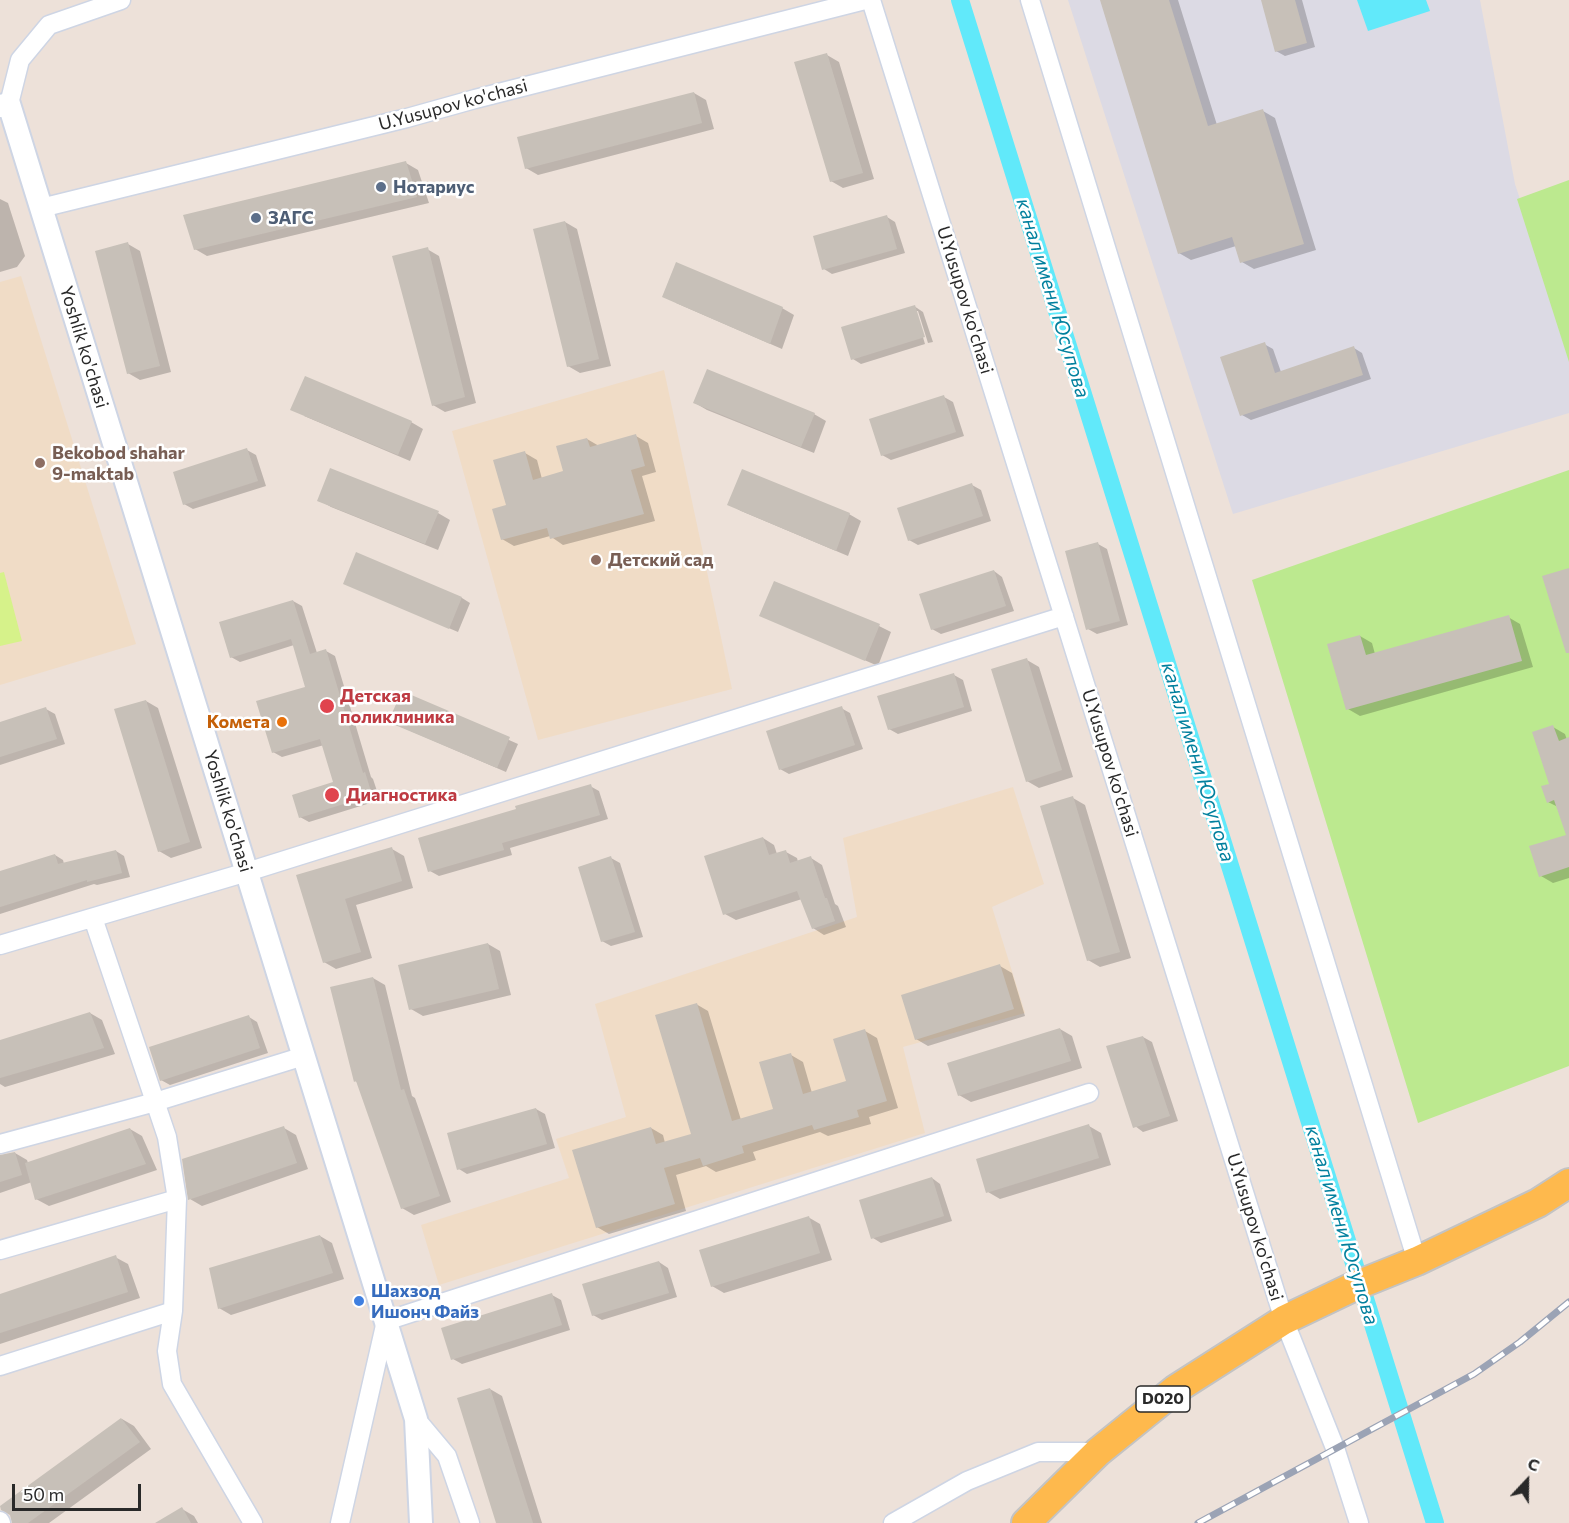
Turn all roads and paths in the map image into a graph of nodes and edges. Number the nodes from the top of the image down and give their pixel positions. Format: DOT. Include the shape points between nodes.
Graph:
graph roads {
  1 [pos="121,0"];
  2 [pos="865,0"];
  3 [pos="871,0"];
  4 [pos="1030,0"];
  5 [pos="4,105"];
  6 [pos="41,208"];
  7 [pos="1064,616"];
  8 [pos="247,872"];
  9 [pos="93,918"];
  10 [pos="0,945"];
  11 [pos="304,1056"];
  12 [pos="1089,1093"];
  13 [pos="155,1102"];
  14 [pos="0,1144"];
  15 [pos="1569,1183"];
  16 [pos="177,1199"];
  17 [pos="0,1250"];
  18 [pos="1407,1266"];
  19 [pos="173,1311"];
  20 [pos="1284,1320"];
  21 [pos="387,1322"];
  22 [pos="0,1366"];
  23 [pos="416,1419"];
  24 [pos="1098,1452"];
  25 [pos="253,1523"];
  26 [pos="340,1523"];
  27 [pos="421,1523"];
  28 [pos="470,1523"];
  29 [pos="893,1523"];
  30 [pos="1026,1523"];
  31 [pos="1359,1523"];
  1 -- 5 [label="street" via="49,25 20,60"];
  2 -- 6 [label="street, U.Yusupov ko'chasi"];
  3 -- 7 [label="street, U.Yusupov ko'chasi"];
  4 -- 18 [label="street"];
  5 -- 6 [label="street, Yoshlik ko'chasi"];
  6 -- 8 [label="street, Yoshlik ko'chasi"];
  7 -- 8 [label="street"];
  7 -- 20 [label="street, U.Yusupov ko'chasi"];
  8 -- 9 [label="street"];
  8 -- 11 [label="street, Yoshlik ko'chasi"];
  9 -- 10 [label="street"];
  9 -- 13 [label="street"];
  11 -- 13 [label="street"];
  11 -- 21 [label="street, Yoshlik ko'chasi"];
  12 -- 21 [label="street"];
  13 -- 14 [label="street"];
  13 -- 16 [label="street" via="167,1137"];
  15 -- 18 [label="main road, D020" via="1538,1203"];
  16 -- 17 [label="street"];
  16 -- 19 [label="street"];
  18 -- 20 [label="main road, D020"];
  19 -- 22 [label="street"];
  19 -- 25 [label="street" via="167,1351 172,1384"];
  20 -- 24 [label="main road, D020" via="1176,1389"];
  20 -- 31 [label="street, U.Yusupov ko'chasi" via="1335,1448"];
  21 -- 23 [label="street, Yoshlik ko'chasi"];
  21 -- 26 [label="street"];
  23 -- 27 [label="street, Yoshlik ko'chasi"];
  23 -- 28 [label="street" via="447,1456"];
  24 -- 29 [label="street" via="1038,1452 967,1481"];
  24 -- 30 [label="main road, D020"];
}
